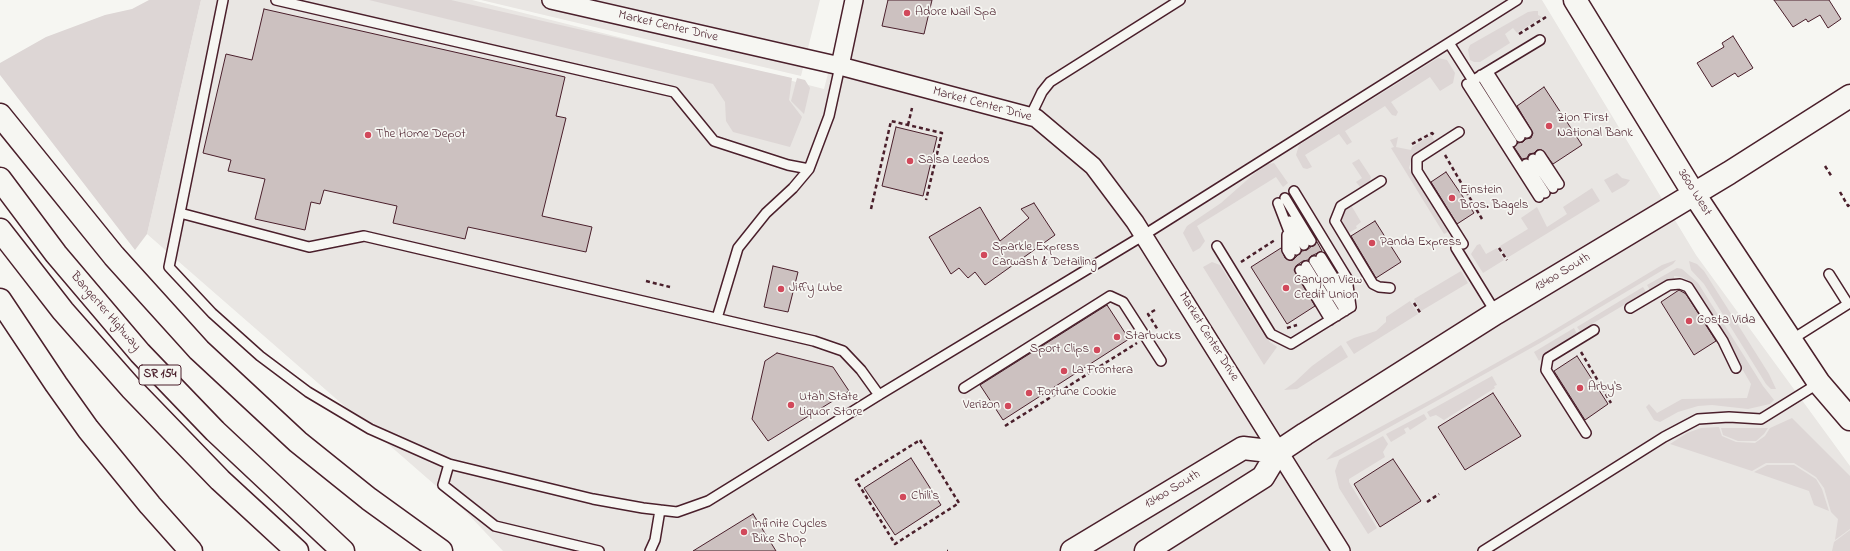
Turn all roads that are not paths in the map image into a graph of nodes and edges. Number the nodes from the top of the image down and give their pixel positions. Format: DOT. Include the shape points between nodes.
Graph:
graph roads {
  1 [pos="223,0"];
  2 [pos="276,0"];
  3 [pos="551,0"];
  4 [pos="854,0"];
  5 [pos="1180,0"];
  6 [pos="1517,0"];
  7 [pos="1575,0"];
  8 [pos="1540,40"];
  9 [pos="1449,43"];
  10 [pos="840,66"];
  11 [pos="1485,73"];
  12 [pos="1470,82"];
  13 [pos="1850,96"];
  14 [pos="0,115"];
  15 [pos="1030,117"];
  16 [pos="1459,132"];
  17 [pos="809,169"];
  18 [pos="0,179"];
  19 [pos="1381,181"];
  20 [pos="1294,191"];
  21 [pos="1549,191"];
  22 [pos="1694,194"];
  23 [pos="180,213"];
  24 [pos="0,230"];
  25 [pos="1144,235"];
  26 [pos="1218,246"];
  27 [pos="1300,248"];
  28 [pos="1829,274"];
  29 [pos="1390,288"];
  30 [pos="0,300"];
  31 [pos="1849,303"];
  32 [pos="1630,308"];
  33 [pos="1496,313"];
  34 [pos="1341,314"];
  35 [pos="717,318"];
  36 [pos="1594,330"];
  37 [pos="1791,340"];
  38 [pos="1161,361"];
  39 [pos="1736,368"];
  40 [pos="1819,383"];
  41 [pos="964,388"];
  42 [pos="879,395"];
  43 [pos="1850,419"];
  44 [pos="1586,433"];
  45 [pos="1278,452"];
  46 [pos="449,464"];
  47 [pos="660,510"];
  48 [pos="191,551"];
  49 [pos="297,551"];
  50 [pos="342,551"];
  51 [pos="441,551"];
  52 [pos="599,551"];
  53 [pos="650,551"];
  54 [pos="1072,551"];
  55 [pos="1146,551"];
  56 [pos="1341,551"];
  57 [pos="1483,551"];
  1 -- 23 [label="lane"];
  2 -- 17 [label="lane" via="674,92 714,140 788,165"];
  3 -- 10 [label="street, Market Center Drive"];
  4 -- 10 [label="street"];
  5 -- 15 [label="lane" via="1050,82"];
  6 -- 9 [label="lane"];
  7 -- 22 [label="main road, 3600 West"];
  8 -- 11 [label="lane"];
  9 -- 12 [label="lane"];
  9 -- 25 [label="lane"];
  10 -- 15 [label="street, Market Center Drive"];
  10 -- 17 [label="lane" via="830,116"];
  11 -- 12 [label="lane"];
  11 -- 12 [label="lane" via="1520,137"];
  12 -- 21 [label="lane"];
  13 -- 22 [label="main road, 13400 South"];
  14 -- 51 [label="main road" via="114,256 199,350 298,442"];
  15 -- 25 [label="street, Market Center Drive" via="1036,118 1094,166"];
  16 -- 33 [label="lane" via="1417,159 1417,171"];
  17 -- 35 [label="lane" via="794,188 766,213 738,248"];
  18 -- 50 [label="main road, Bangerter Highway / SR 154" via="56,254 140,353 215,431"];
  19 -- 29 [label="lane" via="1341,206 1335,221 1373,284 1379,288"];
  20 -- 34 [label="lane" via="1347,278"];
  21 -- 21 [label="lane" via="1533,160"];
  22 -- 33 [label="main road, 13400 South"];
  22 -- 37 [label="main road, 3600 West"];
  23 -- 35 [label="lane" via="308,247 364,236"];
  23 -- 46 [label="lane" via="169,267 212,313 260,356 308,392 370,429"];
  24 -- 49 [label="main road, SR 154" via="64,311 131,388 215,475"];
  25 -- 42 [label="lane"];
  25 -- 45 [label="street, Market Center Drive"];
  26 -- 34 [label="lane" via="1271,334 1291,344"];
  27 -- 27 [label="lane" via="1288,229 1282,201"];
  28 -- 31 [label="lane"];
  30 -- 48 [label="main road" via="88,429"];
  31 -- 37 [label="lane"];
  32 -- 39 [label="lane" via="1669,285 1680,284 1688,287 1723,341"];
  33 -- 45 [label="main road, 13400 South"];
  34 -- 34 [label="lane" via="1310,264"];
  35 -- 42 [label="lane" via="814,341 843,351"];
  36 -- 44 [label="lane" via="1548,358 1546,370"];
  37 -- 40 [label="main road, 3600 West"];
  38 -- 41 [label="lane" via="1123,302 1110,296"];
  40 -- 43 [label="main road, 3600 West"];
  40 -- 57 [label="lane" via="1761,419 1698,419 1664,437"];
  42 -- 47 [label="lane" via="708,502 677,512"];
  45 -- 54 [label="main road, 13400 South" via="1243,448"];
  45 -- 55 [label="main road, 13400 South" via="1263,477"];
  45 -- 56 [label="street, Market Center Drive"];
  46 -- 47 [label="lane" via="593,499"];
  46 -- 52 [label="lane" via="443,485 495,526"];
  47 -- 53 [label="lane" via="655,540"];
}
